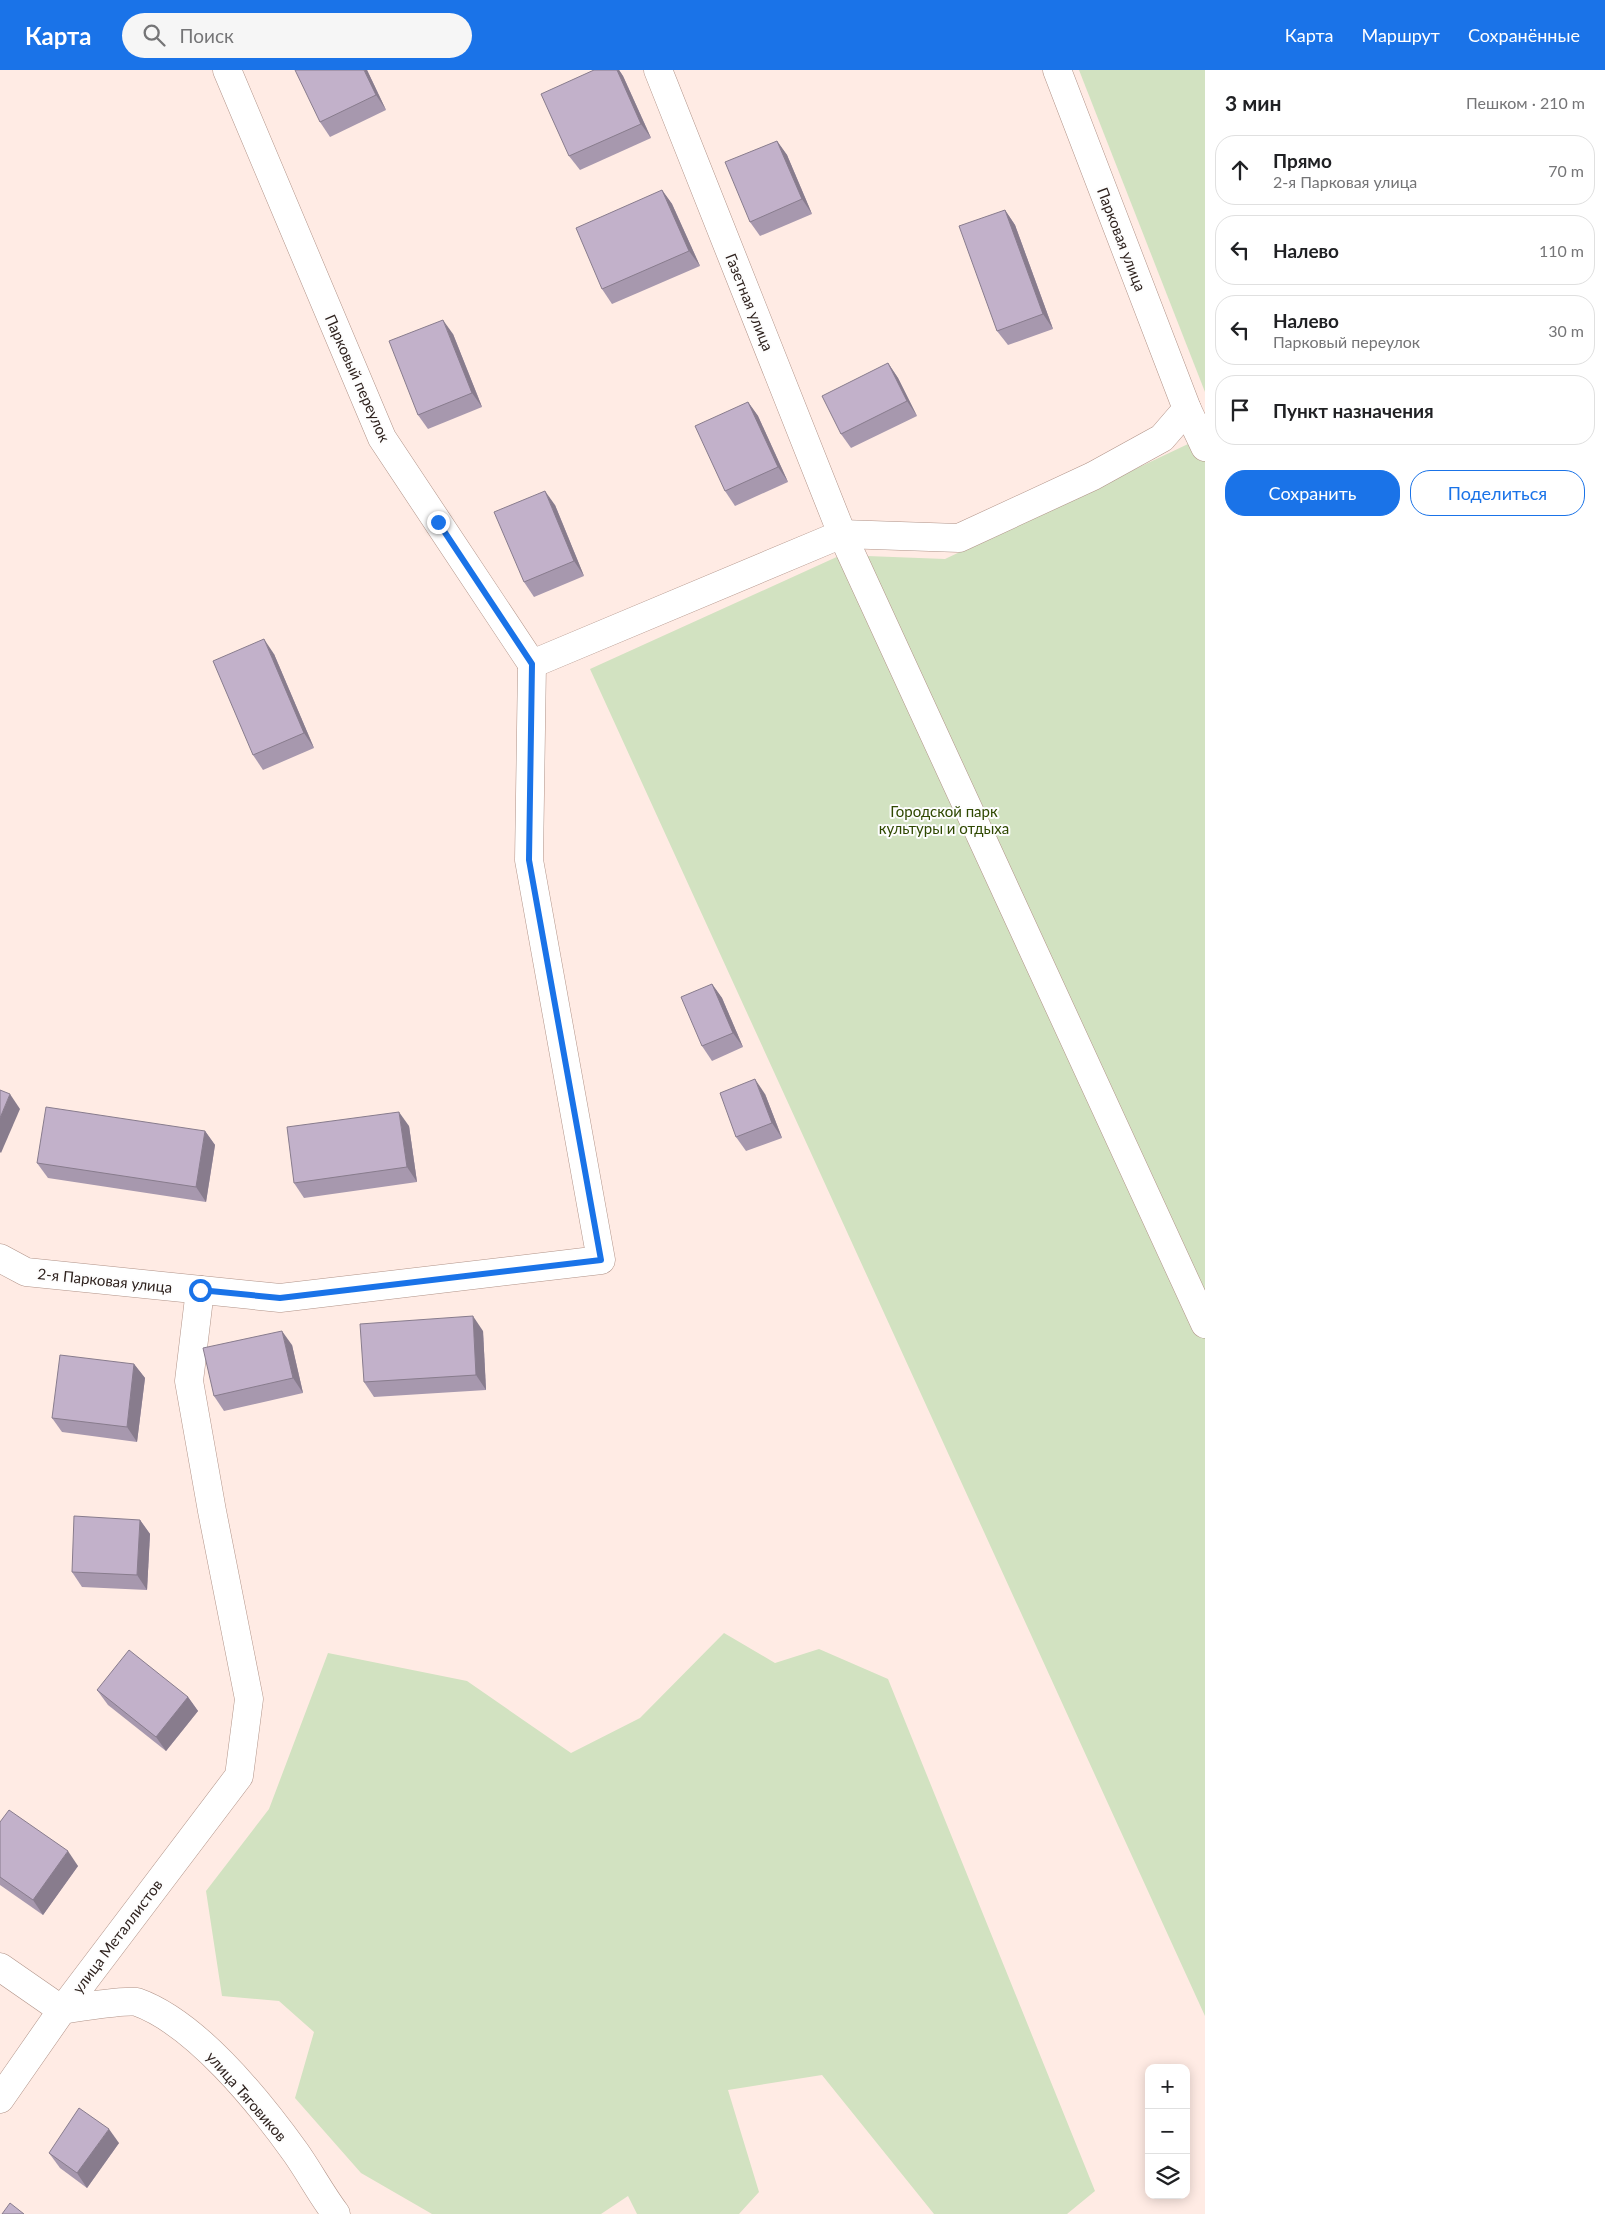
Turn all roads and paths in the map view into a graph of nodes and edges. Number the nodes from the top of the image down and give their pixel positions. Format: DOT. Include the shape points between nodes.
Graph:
graph roads {
  1 [pos="227,70"];
  2 [pos="658,70"];
  3 [pos="1057,70"];
  4 [pos="1187,408"];
  5 [pos="1205,448"];
  6 [pos="842,534"];
  7 [pos="532,664"];
  8 [pos="0,1258"];
  9 [pos="200,1290"];
  10 [pos="1205,1324"];
  11 [pos="0,1967"];
  12 [pos="62,2010"];
  13 [pos="0,2099"];
  14 [pos="336,2214"];
  1 -- 7 [label="street, Парковый переулок" via="382,438"];
  2 -- 6 [label="street, Газетная улица"];
  3 -- 4 [label="street, Парковая улица"];
  4 -- 5 [label="street, Парковая улица"];
  4 -- 6 [label="street" via="1162,438 1093,476 959,538"];
  6 -- 7 [label="street"];
  6 -- 10 [label="street, Газетная улица"];
  7 -- 9 [label="street, 2-я Парковая улица" via="529,860 601,1260 280,1298"];
  8 -- 9 [label="street, 2-я Парковая улица" via="26,1272"];
  9 -- 12 [label="street, улица Металлистов" via="189,1381 249,1700 239,1776"];
  11 -- 12 [label="street"];
  12 -- 13 [label="street, улица Металлистов"];
  12 -- 14 [label="street, улица Тяговиков" via="136,2001 172,2020 208,2050 251,2096 296,2154"];
}
